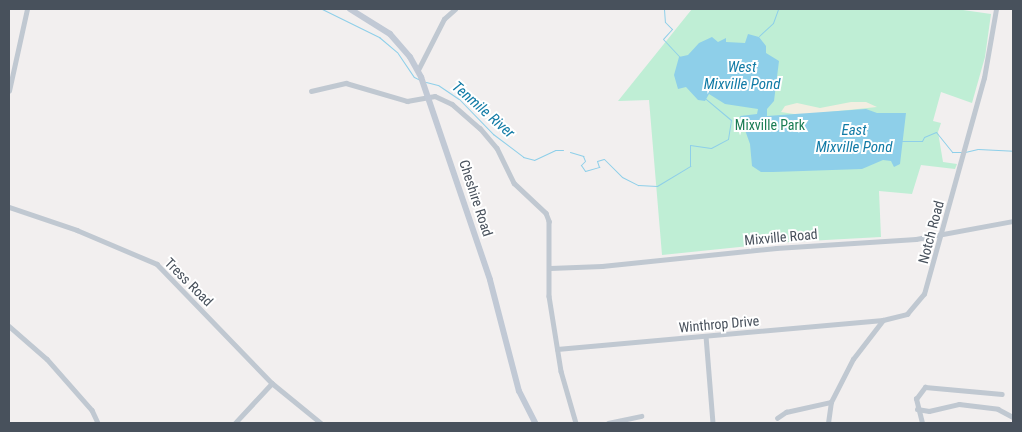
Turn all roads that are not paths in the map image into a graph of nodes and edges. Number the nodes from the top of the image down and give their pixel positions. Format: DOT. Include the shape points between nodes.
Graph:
graph roads {
  1 [pos="27,9"];
  2 [pos="350,9"];
  3 [pos="455,9"];
  4 [pos="996,9"];
  5 [pos="418,70"];
  6 [pos="9,91"];
  7 [pos="311,91"];
  8 [pos="428,97"];
  9 [pos="9,207"];
  10 [pos="1013,221"];
  11 [pos="941,235"];
  12 [pos="550,268"];
  13 [pos="883,320"];
  14 [pos="9,326"];
  15 [pos="706,336"];
  16 [pos="557,349"];
  17 [pos="272,383"];
  18 [pos="1002,394"];
  19 [pos="831,402"];
  20 [pos="917,410"];
  21 [pos="641,416"];
  22 [pos="1013,417"];
  23 [pos="777,418"];
  24 [pos="98,423"];
  25 [pos="236,423"];
  26 [pos="321,423"];
  27 [pos="535,423"];
  28 [pos="576,423"];
  29 [pos="608,423"];
  30 [pos="713,423"];
  31 [pos="828,423"];
  32 [pos="922,423"];
  1 -- 6 [label="street"];
  2 -- 5 [label="main road, Cheshire Road" via="390,34"];
  3 -- 5 [label="street" via="444,19 426,60"];
  4 -- 11 [label="street, Notch Road" via="989,57"];
  5 -- 8 [label="main road, Cheshire Road"];
  7 -- 8 [label="street" via="346,83 407,101"];
  8 -- 12 [label="street" via="435,96 452,104 480,128 497,148 514,183 546,212"];
  8 -- 27 [label="main road, Cheshire Road" via="490,280 519,391"];
  9 -- 17 [label="street, Tress Road" via="77,230 157,264"];
  10 -- 11 [label="street, Mixville Road"];
  11 -- 12 [label="street, Mixville Road"];
  11 -- 13 [label="street, Notch Road" via="931,276 916,307 908,314"];
  12 -- 16 [label="street" via="549,296"];
  13 -- 15 [label="street, Winthrop Drive"];
  13 -- 19 [label="street" via="853,359"];
  14 -- 24 [label="street" via="47,359 89,407"];
  15 -- 16 [label="street, Winthrop Drive"];
  15 -- 30 [label="street"];
  16 -- 28 [label="street"];
  17 -- 25 [label="street"];
  17 -- 26 [label="street, Tress Road"];
  18 -- 20 [label="street" via="926,387 917,396"];
  19 -- 23 [label="street" via="786,412"];
  19 -- 31 [label="street"];
  20 -- 22 [label="street" via="959,404 998,409"];
  20 -- 32 [label="street"];
  21 -- 29 [label="street"];
}
